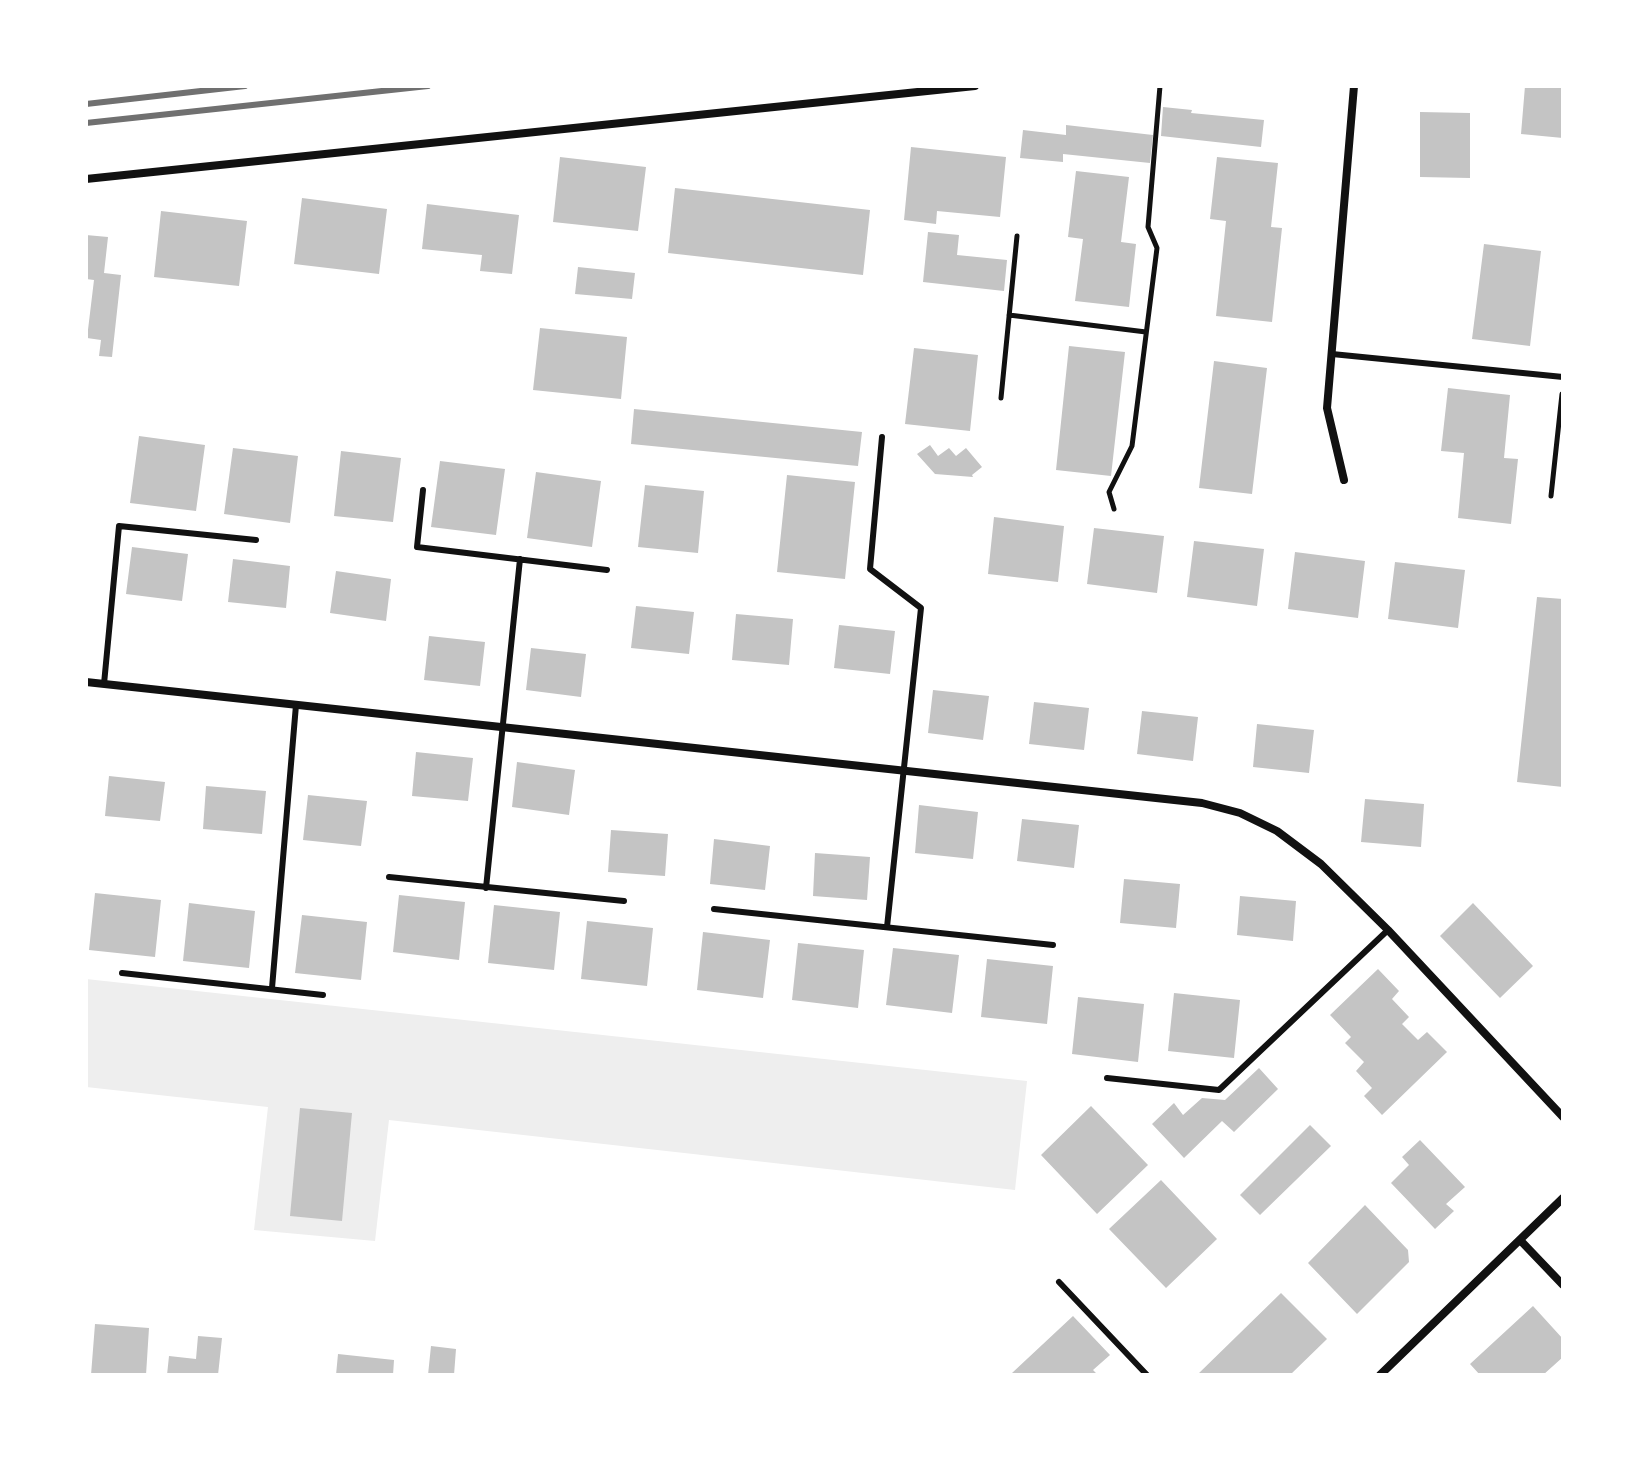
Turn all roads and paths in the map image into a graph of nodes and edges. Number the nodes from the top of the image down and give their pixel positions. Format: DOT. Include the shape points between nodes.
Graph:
graph roads {
  1 [pos="975,86"];
  2 [pos="1160,86"];
  3 [pos="1354,86"];
  4 [pos="86,179"];
  5 [pos="1017,236"];
  6 [pos="1009,315"];
  7 [pos="1146,332"];
  8 [pos="1332,354"];
  9 [pos="1563,377"];
  10 [pos="1563,385"];
  11 [pos="1001,398"];
  12 [pos="882,437"];
  13 [pos="1344,480"];
  14 [pos="423,490"];
  15 [pos="1551,496"];
  16 [pos="1114,509"];
  17 [pos="256,540"];
  18 [pos="520,559"];
  19 [pos="607,570"];
  20 [pos="86,682"];
  21 [pos="104,684"];
  22 [pos="296,705"];
  23 [pos="502,727"];
  24 [pos="904,771"];
  25 [pos="389,877"];
  26 [pos="486,888"];
  27 [pos="624,901"];
  28 [pos="714,909"];
  29 [pos="887,927"];
  30 [pos="1388,930"];
  31 [pos="1053,945"];
  32 [pos="122,973"];
  33 [pos="272,988"];
  34 [pos="323,995"];
  35 [pos="1107,1078"];
  36 [pos="1563,1117"];
  37 [pos="1563,1198"];
  38 [pos="1520,1240"];
  39 [pos="1059,1282"];
  40 [pos="1563,1285"];
  41 [pos="1147,1375"];
  42 [pos="1380,1375"];
  1 -- 4 [label="street"];
  2 -- 7 [label="path" via="1148,227 1157,248"];
  3 -- 8 [label="street"];
  5 -- 6 [label="path"];
  6 -- 7 [label="path"];
  6 -- 11 [label="path"];
  7 -- 16 [label="path" via="1132,446 1109,492"];
  8 -- 9 [label="lane"];
  8 -- 13 [label="street" via="1327,408"];
  10 -- 15 [label="path"];
  12 -- 24 [label="lane" via="870,569 921,608"];
  14 -- 18 [label="lane" via="417,547"];
  17 -- 21 [label="lane" via="119,526"];
  18 -- 19 [label="lane"];
  18 -- 23 [label="lane"];
  20 -- 21 [label="street"];
  21 -- 22 [label="street"];
  22 -- 23 [label="street"];
  22 -- 33 [label="lane"];
  23 -- 24 [label="street"];
  23 -- 26 [label="lane"];
  24 -- 29 [label="lane"];
  24 -- 30 [label="street" via="1202,803 1240,813 1277,831 1321,864"];
  25 -- 26 [label="lane"];
  26 -- 27 [label="lane"];
  28 -- 29 [label="lane"];
  29 -- 31 [label="lane"];
  30 -- 35 [label="lane" via="1219,1090"];
  30 -- 36 [label="street"];
  32 -- 33 [label="lane"];
  33 -- 34 [label="lane"];
  37 -- 38 [label="street"];
  38 -- 40 [label="street"];
  38 -- 42 [label="street"];
  39 -- 41 [label="lane"];
}
